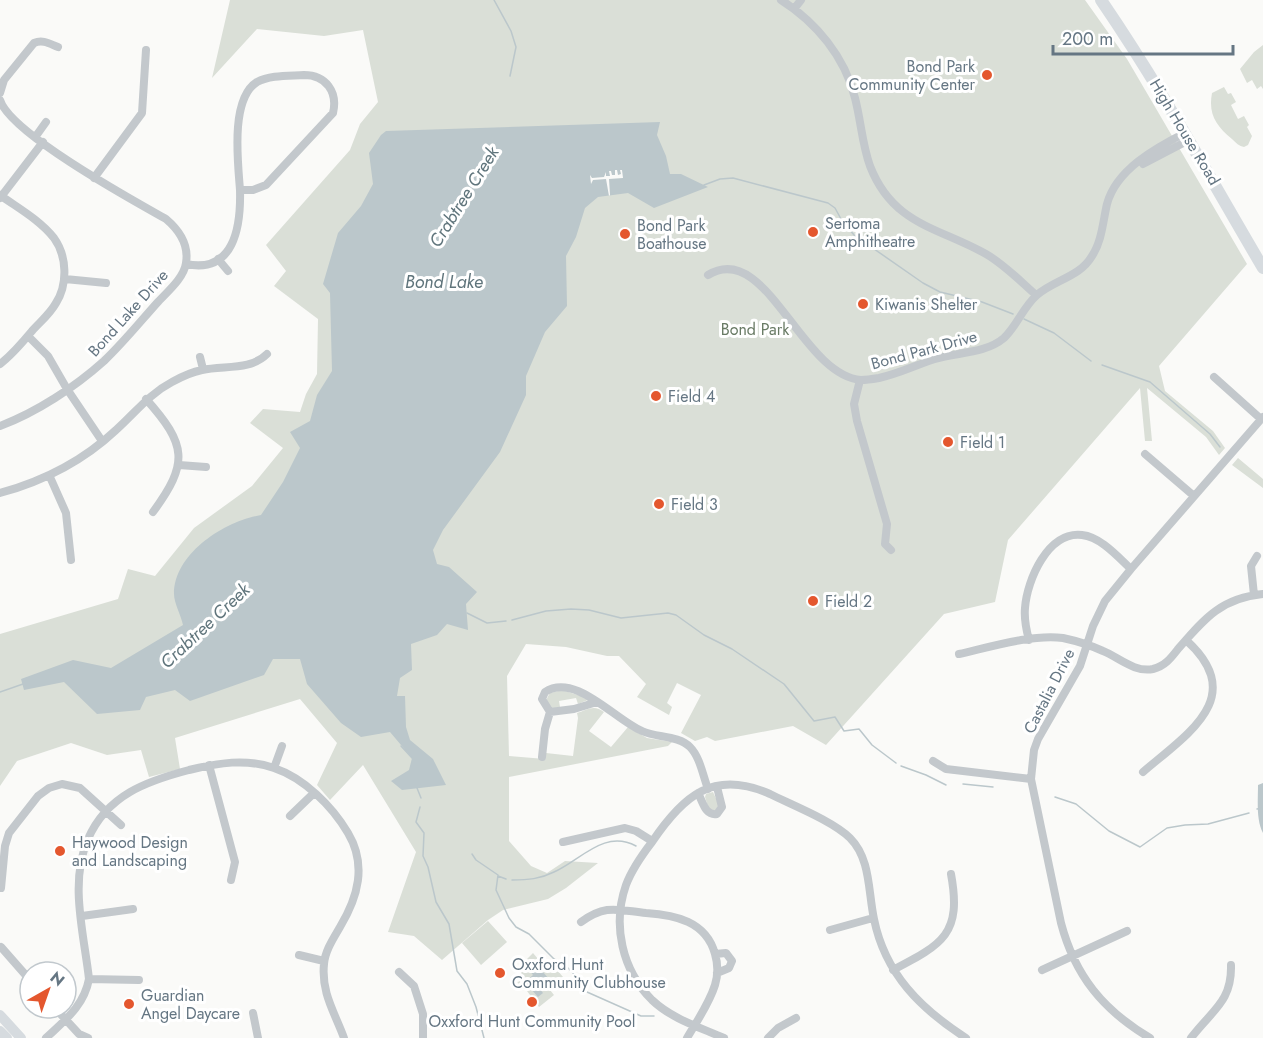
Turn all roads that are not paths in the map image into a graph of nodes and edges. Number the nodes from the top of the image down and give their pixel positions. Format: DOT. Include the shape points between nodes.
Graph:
graph roads {
  1 [pos="781,0"];
  2 [pos="801,0"];
  3 [pos="1101,0"];
  4 [pos="794,9"];
  5 [pos="58,47"];
  6 [pos="146,50"];
  7 [pos="0,93"];
  8 [pos="0,100"];
  9 [pos="46,122"];
  10 [pos="1187,136"];
  11 [pos="39,139"];
  12 [pos="94,178"];
  13 [pos="240,190"];
  14 [pos="0,196"];
  15 [pos="218,259"];
  16 [pos="186,264"];
  17 [pos="1263,268"];
  18 [pos="228,272"];
  19 [pos="708,275"];
  20 [pos="64,279"];
  21 [pos="106,283"];
  22 [pos="1036,295"];
  23 [pos="28,336"];
  24 [pos="267,354"];
  25 [pos="200,357"];
  26 [pos="0,364"];
  27 [pos="203,369"];
  28 [pos="1214,377"];
  29 [pos="860,380"];
  30 [pos="67,389"];
  31 [pos="146,399"];
  32 [pos="1262,418"];
  33 [pos="0,426"];
  34 [pos="102,441"];
  35 [pos="1145,454"];
  36 [pos="179,465"];
  37 [pos="206,467"];
  38 [pos="50,477"];
  39 [pos="0,493"];
  40 [pos="1194,496"];
  41 [pos="153,513"];
  42 [pos="891,550"];
  43 [pos="1257,556"];
  44 [pos="71,560"];
  45 [pos="1131,569"];
  46 [pos="1259,594"];
  47 [pos="1029,640"];
  48 [pos="1186,640"];
  49 [pos="1087,644"];
  50 [pos="959,654"];
  51 [pos="597,702"];
  52 [pos="550,712"];
  53 [pos="282,746"];
  54 [pos="542,757"];
  55 [pos="933,761"];
  56 [pos="209,765"];
  57 [pos="274,768"];
  58 [pos="1143,772"];
  59 [pos="1030,779"];
  60 [pos="717,787"];
  61 [pos="708,789"];
  62 [pos="314,793"];
  63 [pos="698,793"];
  64 [pos="107,811"];
  65 [pos="290,816"];
  66 [pos="121,825"];
  67 [pos="652,841"];
  68 [pos="563,842"];
  69 [pos="951,874"];
  70 [pos="231,880"];
  71 [pos="1,888"];
  72 [pos="133,909"];
  73 [pos="620,911"];
  74 [pos="82,916"];
  75 [pos="873,918"];
  76 [pos="581,922"];
  77 [pos="830,930"];
  78 [pos="1127,931"];
  79 [pos="1,947"];
  80 [pos="715,954"];
  81 [pos="299,955"];
  82 [pos="1073,956"];
  83 [pos="324,961"];
  84 [pos="1231,965"];
  85 [pos="18,966"];
  86 [pos="1042,969"];
  87 [pos="893,970"];
  88 [pos="399,972"];
  89 [pos="717,973"];
  90 [pos="89,979"];
  91 [pos="139,980"];
  92 [pos="78,1006"];
  93 [pos="253,1013"];
  94 [pos="0,1015"];
  95 [pos="796,1018"];
  96 [pos="66,1020"];
  97 [pos="694,1025"];
  98 [pos="0,1030"];
  99 [pos="7,1038"];
  100 [pos="21,1038"];
  101 [pos="46,1038"];
  102 [pos="88,1038"];
  103 [pos="258,1038"];
  104 [pos="344,1038"];
  105 [pos="423,1038"];
  106 [pos="687,1038"];
  107 [pos="724,1038"];
  108 [pos="768,1038"];
  109 [pos="966,1038"];
  110 [pos="1150,1038"];
  111 [pos="1191,1038"];
  1 -- 4 [label="street"];
  2 -- 4 [label="street"];
  3 -- 10 [label="main road, High House Road"];
  4 -- 22 [label="street" via="826,40 843,68 855,95 870,166 888,198 916,222 998,262"];
  5 -- 7 [label="street" via="47,42 34,43 4,80"];
  6 -- 12 [label="street" via="142,113"];
  8 -- 11 [label="street, Bond Lake Drive" via="2,108"];
  9 -- 11 [label="street"];
  10 -- 17 [label="main road, High House Road"];
  10 -- 22 [label="street, Bond Park Drive" via="1166,153 1122,176 1111,191 1091,258 1075,273"];
  11 -- 12 [label="street, Bond Lake Drive"];
  11 -- 14 [label="street"];
  12 -- 16 [label="street, Bond Lake Drive" via="175,226 184,240"];
  13 -- 13 [label="street" via="238,126 250,89 269,78 311,75 324,80 334,97 328,120 266,185"];
  13 -- 15 [label="street" via="235,237"];
  14 -- 20 [label="street" via="53,237 63,260"];
  15 -- 16 [label="street" via="203,266"];
  15 -- 18 [label="street"];
  16 -- 30 [label="street, Bond Lake Drive" via="173,285 115,350"];
  19 -- 29 [label="street, Bond Park Drive" via="732,268 748,273 820,357"];
  20 -- 21 [label="street"];
  20 -- 23 [label="street" via="57,303"];
  22 -- 29 [label="street, Bond Park Drive" via="997,343"];
  23 -- 26 [label="street"];
  23 -- 30 [label="street" via="48,356"];
  24 -- 27 [label="street" via="253,364"];
  25 -- 27 [label="street"];
  27 -- 31 [label="street" via="173,381"];
  28 -- 32 [label="street"];
  29 -- 42 [label="street" via="854,404 857,422 888,524 885,544"];
  30 -- 33 [label="street, Bond Lake Drive"];
  30 -- 34 [label="street"];
  31 -- 34 [label="street"];
  31 -- 36 [label="street" via="172,431"];
  32 -- 40 [label="street, Castalia Drive"];
  34 -- 38 [label="street"];
  35 -- 40 [label="street"];
  36 -- 37 [label="street"];
  36 -- 41 [label="street"];
  38 -- 39 [label="street"];
  38 -- 44 [label="street" via="66,513"];
  40 -- 45 [label="street, Castalia Drive"];
  43 -- 46 [label="street" via="1251,566"];
  45 -- 47 [label="street" via="1089,536 1067,536 1056,543 1044,556 1027,593 1024,616"];
  45 -- 49 [label="street, Castalia Drive" via="1105,601"];
  46 -- 48 [label="street" via="1237,598 1217,609"];
  47 -- 49 [label="street" via="1056,638"];
  47 -- 50 [label="street"];
  48 -- 49 [label="street" via="1167,662 1146,670"];
  48 -- 58 [label="street" via="1198,651 1210,673 1209,707 1198,725"];
  49 -- 59 [label="street, Castalia Drive" via="1080,666 1038,740"];
  51 -- 52 [label="street"];
  51 -- 52 [label="street" via="575,689 556,686 545,692 542,699"];
  51 -- 61 [label="street" via="638,730 688,745"];
  52 -- 54 [label="street"];
  53 -- 57 [label="street"];
  55 -- 59 [label="street" via="946,769"];
  56 -- 57 [label="street" via="248,761"];
  56 -- 64 [label="street" via="145,783"];
  56 -- 70 [label="street" via="235,862"];
  57 -- 62 [label="street"];
  59 -- 82 [label="street, Castalia Drive" via="1061,923"];
  60 -- 61 [label="street"];
  60 -- 63 [label="street" via="722,807 717,814 708,813"];
  60 -- 75 [label="street" via="736,784 759,789 845,834 865,861"];
  61 -- 63 [label="street"];
  62 -- 65 [label="street"];
  62 -- 83 [label="street" via="346,830 359,865 356,896"];
  63 -- 67 [label="street" via="673,812"];
  64 -- 66 [label="street"];
  64 -- 71 [label="street" via="75,786 55,785 43,791 9,833"];
  64 -- 74 [label="street" via="90,834 82,856"];
  67 -- 68 [label="street" via="625,828"];
  67 -- 73 [label="street" via="629,878"];
  69 -- 87 [label="street" via="955,912 946,934 934,946"];
  72 -- 74 [label="street"];
  73 -- 76 [label="street" via="600,910"];
  73 -- 80 [label="street" via="668,915 691,923 711,942"];
  73 -- 97 [label="street" via="624,955 635,978 660,1007"];
  74 -- 90 [label="street"];
  75 -- 77 [label="street"];
  75 -- 87 [label="street"];
  78 -- 82 [label="street"];
  79 -- 85 [label="street"];
  80 -- 89 [label="street"];
  80 -- 89 [label="street" via="726,953 732,961 729,968"];
  81 -- 83 [label="street"];
  82 -- 86 [label="street"];
  82 -- 110 [label="street, Castalia Drive" via="1100,998"];
  83 -- 104 [label="street" via="326,996"];
  84 -- 111 [label="street" via="1227,995"];
  87 -- 109 [label="street" via="926,1009"];
  88 -- 105 [label="street" via="414,986 423,1014"];
  89 -- 97 [label="street" via="712,992"];
  90 -- 91 [label="street"];
  90 -- 92 [label="street"];
  93 -- 103 [label="street"];
  94 -- 100 [label="street"];
  95 -- 108 [label="street"];
  96 -- 101 [label="street"];
  96 -- 102 [label="street"];
  97 -- 106 [label="street"];
  97 -- 107 [label="street"];
  98 -- 99 [label="street"];
}
